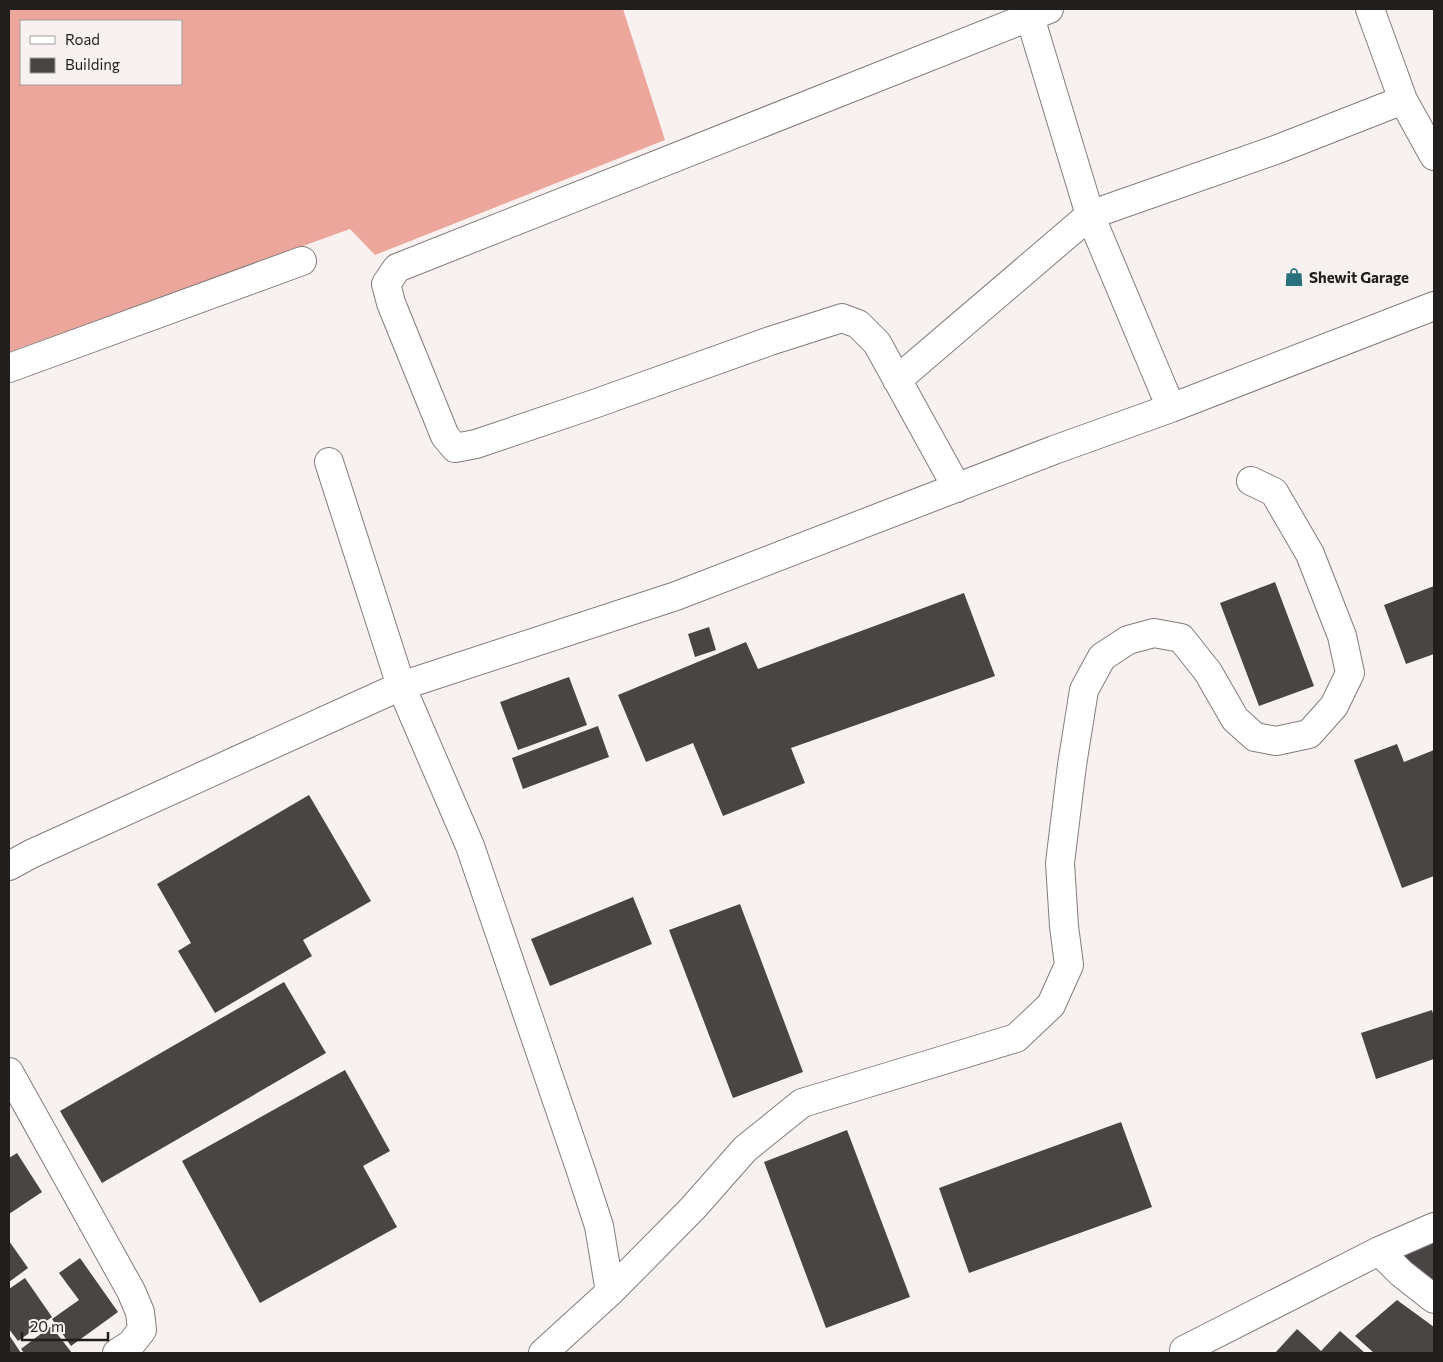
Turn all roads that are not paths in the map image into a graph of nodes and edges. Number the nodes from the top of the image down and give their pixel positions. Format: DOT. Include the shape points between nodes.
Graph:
graph roads {
  1 [pos="1370,9"];
  2 [pos="1040,13"];
  3 [pos="1403,100"];
  4 [pos="1434,156"];
  5 [pos="1090,215"];
  6 [pos="302,260"];
  7 [pos="1434,306"];
  8 [pos="9,368"];
  9 [pos="897,380"];
  10 [pos="1172,408"];
  11 [pos="329,462"];
  12 [pos="1251,481"];
  13 [pos="957,488"];
  14 [pos="400,686"];
  15 [pos="9,866"];
  16 [pos="9,1072"];
  17 [pos="1434,1227"];
  18 [pos="1379,1251"];
  19 [pos="610,1292"];
  20 [pos="1434,1299"];
  21 [pos="1182,1352"];
  22 [pos="117,1353"];
  23 [pos="543,1353"];
  1 -- 3 [label="street"];
  2 -- 5 [label="street"];
  2 -- 9 [label="street" via="397,268 386,284 445,436 455,448 485,441 842,318 858,324 877,343"];
  3 -- 4 [label="street"];
  3 -- 5 [label="street" via="1278,149"];
  5 -- 9 [label="street"];
  5 -- 10 [label="street"];
  6 -- 8 [label="street"];
  7 -- 10 [label="street"];
  9 -- 13 [label="street"];
  10 -- 13 [label="street"];
  11 -- 14 [label="street"];
  12 -- 19 [label="street" via="1274,492 1310,554 1342,636 1350,672 1334,706 1309,734 1276,741 1255,736 1235,719 1208,672 1181,638 1154,633 1128,640 1102,657 1084,690 1072,765 1060,863 1069,965 1051,1005 1016,1038 802,1103 745,1149"];
  13 -- 14 [label="street" via="676,596"];
  14 -- 15 [label="street"];
  14 -- 19 [label="street" via="470,846 599,1226"];
  16 -- 22 [label="street" via="140,1312 142,1330 131,1344"];
  17 -- 18 [label="street"];
  18 -- 20 [label="street"];
  18 -- 21 [label="street"];
  19 -- 23 [label="street"];
}
